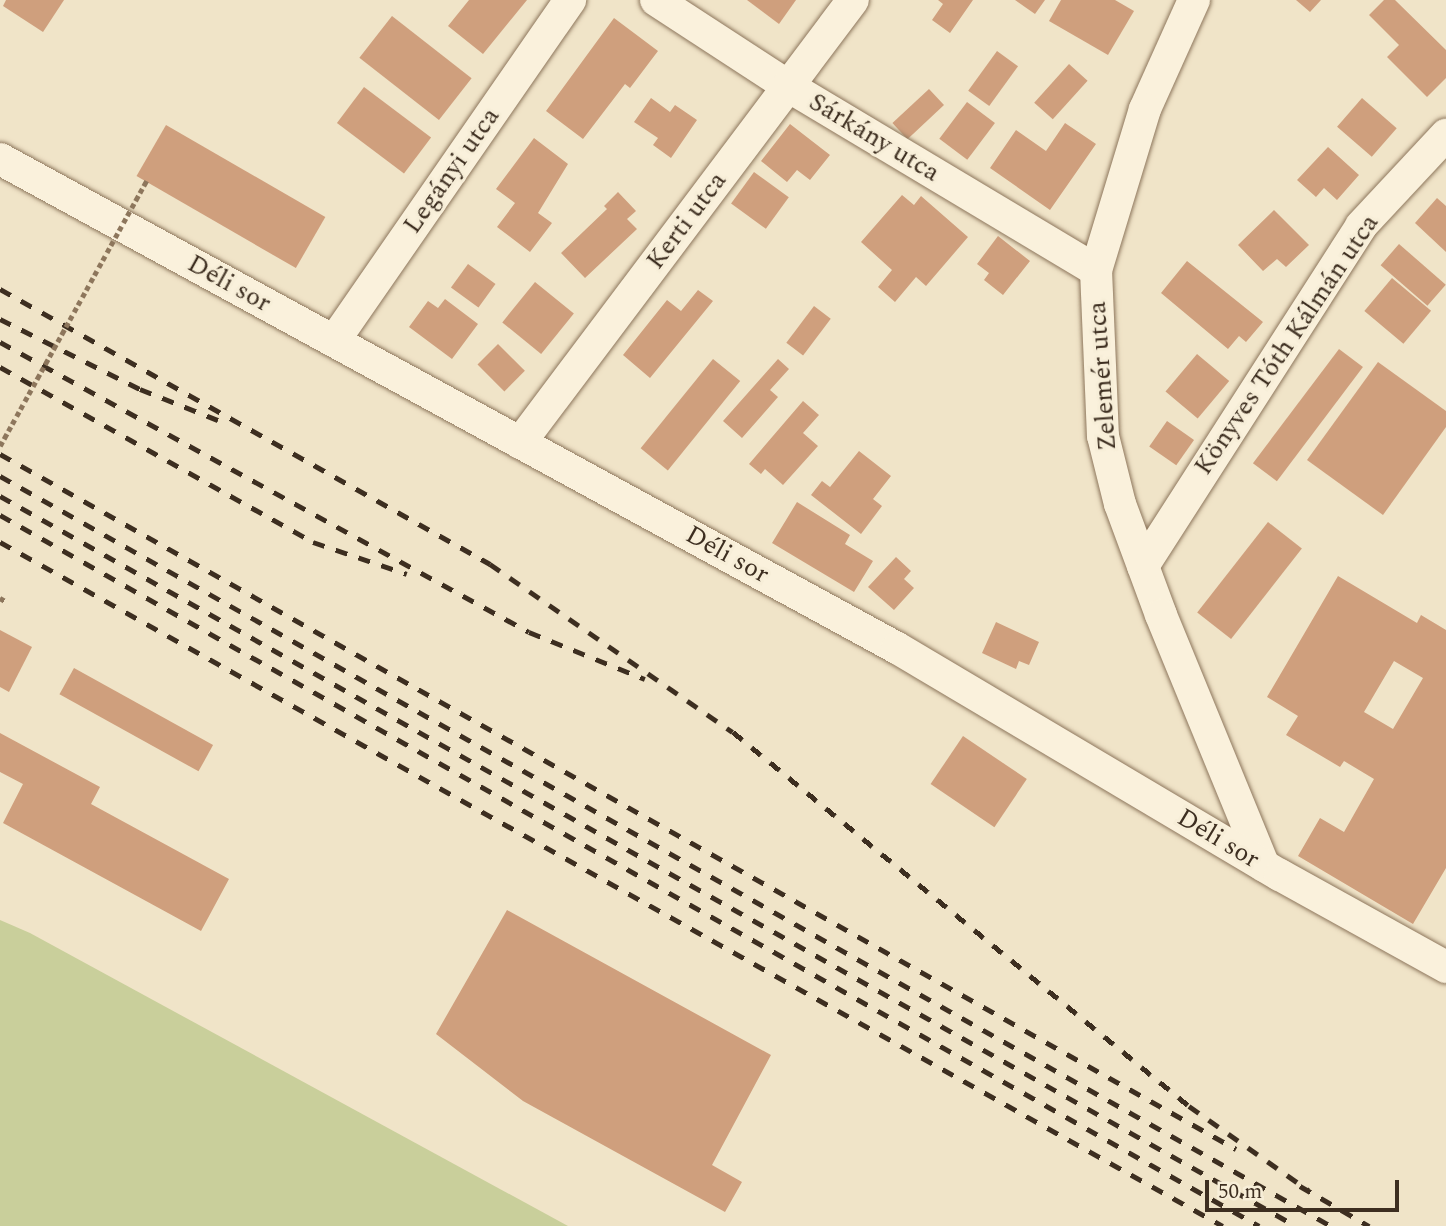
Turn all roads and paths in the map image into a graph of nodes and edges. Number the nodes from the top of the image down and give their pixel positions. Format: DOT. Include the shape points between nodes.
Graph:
graph roads {
  1 [pos="570,0"];
  2 [pos="656,0"];
  3 [pos="853,0"];
  4 [pos="1194,0"];
  5 [pos="788,86"];
  6 [pos="1446,135"];
  7 [pos="0,159"];
  8 [pos="146,181"];
  9 [pos="1096,271"];
  10 [pos="334,341"];
  11 [pos="520,443"];
  12 [pos="0,446"];
  13 [pos="1143,566"];
  14 [pos="0,598"];
  15 [pos="7,602"];
  16 [pos="1264,866"];
  17 [pos="1446,967"];
  1 -- 10 [label="street, Legányi utca"];
  2 -- 5 [label="street, Sárkány utca"];
  3 -- 5 [label="street, Kerti utca"];
  4 -- 9 [label="street, Zelemér utca" via="1144,109"];
  5 -- 9 [label="street, Sárkány utca"];
  5 -- 11 [label="street, Kerti utca"];
  6 -- 13 [label="street, Könyves Tóth Kálmán utca" via="1361,226"];
  7 -- 10 [label="street, Déli sor"];
  8 -- 12 [label="path, bridge"];
  9 -- 13 [label="street, Zelemér utca" via="1103,436"];
  10 -- 11 [label="street, Déli sor"];
  11 -- 16 [label="street, Déli sor" via="897,648"];
  13 -- 16 [label="street, Zelemér utca"];
  14 -- 15 [label="path"];
  16 -- 17 [label="street, Déli sor"];
}
